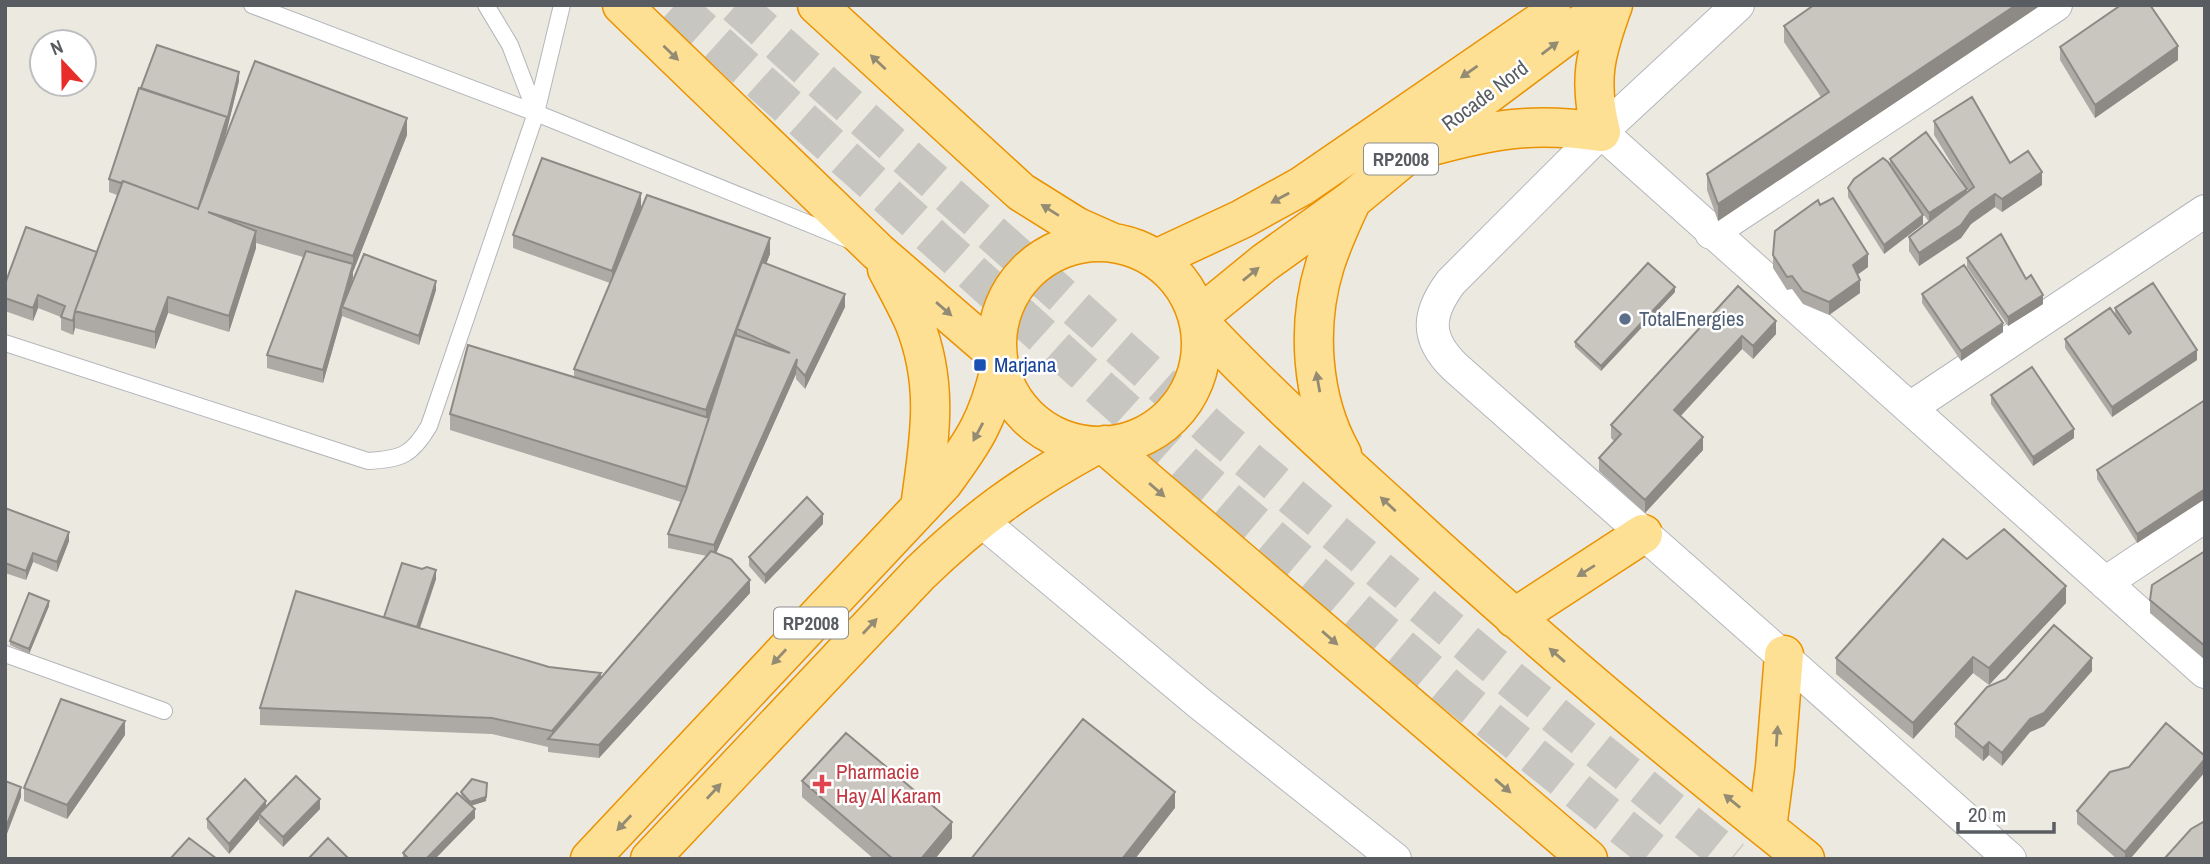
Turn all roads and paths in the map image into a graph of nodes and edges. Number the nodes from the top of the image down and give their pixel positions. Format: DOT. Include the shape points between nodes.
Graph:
graph roads {
  1 [pos="252,5"];
  2 [pos="486,5"];
  3 [pos="562,5"];
  4 [pos="622,5"];
  5 [pos="817,5"];
  6 [pos="1566,5"];
  7 [pos="1607,5"];
  8 [pos="1613,5"];
  9 [pos="1738,5"];
  10 [pos="2056,5"];
  11 [pos="536,113"];
  12 [pos="1601,132"];
  13 [pos="1409,152"];
  14 [pos="1352,200"];
  15 [pos="2205,211"];
  16 [pos="1711,233"];
  17 [pos="1111,242"];
  18 [pos="878,252"];
  19 [pos="1156,259"];
  20 [pos="1199,320"];
  21 [pos="5,343"];
  22 [pos="998,361"];
  23 [pos="1910,408"];
  24 [pos="1099,446"];
  25 [pos="1350,468"];
  26 [pos="920,508"];
  27 [pos="2205,516"];
  28 [pos="979,519"];
  29 [pos="1643,534"];
  30 [pos="2105,583"];
  31 [pos="1514,618"];
  32 [pos="5,654"];
  33 [pos="1784,655"];
  34 [pos="2205,672"];
  35 [pos="164,711"];
  36 [pos="1767,828"];
  37 [pos="590,859"];
  38 [pos="650,859"];
  39 [pos="1395,859"];
  40 [pos="1588,859"];
  41 [pos="1805,859"];
  42 [pos="2010,859"];
  1 -- 11 [label="lane"];
  2 -- 11 [label="lane" via="510,45"];
  3 -- 11 [label="lane"];
  4 -- 18 [label="highway, one-way"];
  17 -- 5 [label="highway, one-way" via="1021,192"];
  6 -- 19 [label="highway, Rocade Nord / RP2008, one-way" via="1302,186"];
  13 -- 7 [label="highway, Rocade Nord / RP2008, one-way"];
  8 -- 12 [label="highway" via="1594,65 1595,110"];
  9 -- 12 [label="street"];
  10 -- 16 [label="street"];
  11 -- 18 [label="lane"];
  11 -- 21 [label="lane" via="429,426 407,455 368,461"];
  12 -- 13 [label="highway" via="1531,126"];
  12 -- 16 [label="street"];
  12 -- 29 [label="street" via="1451,282 1432,316 1433,336 1441,354"];
  13 -- 14 [label="highway, Rocade Nord / RP2008"];
  20 -- 14 [label="highway, Rocade Nord / RP2008, one-way" via="1264,263"];
  25 -- 14 [label="highway, one-way" via="1333,439 1322,405 1314,340 1325,266"];
  15 -- 23 [label="street"];
  16 -- 23 [label="street"];
  17 -- 19 [label="highway"];
  17 -- 22 [label="highway" via="1063,249 1023,276 1000,319"];
  18 -- 22 [label="highway, one-way"];
  18 -- 26 [label="highway" via="914,321 929,373 931,427"];
  19 -- 20 [label="highway" via="1189,294"];
  20 -- 24 [label="highway" via="1200,365 1179,409 1140,438"];
  20 -- 25 [label="highway" via="1249,375"];
  22 -- 24 [label="highway" via="1009,392 1023,413 1043,430 1066,441"];
  22 -- 26 [label="highway, RP2008, one-way" via="993,399 980,430"];
  23 -- 30 [label="street"];
  24 -- 28 [label="highway, RP2008" via="1045,473"];
  24 -- 40 [label="highway, one-way"];
  31 -- 25 [label="highway, one-way"];
  26 -- 37 [label="highway, RP2008, one-way"];
  27 -- 30 [label="street"];
  38 -- 28 [label="highway, RP2008, one-way" via="920,573"];
  28 -- 39 [label="street"];
  29 -- 31 [label="highway, one-way"];
  29 -- 33 [label="street"];
  30 -- 34 [label="street"];
  36 -- 31 [label="highway, one-way"];
  32 -- 35 [label="lane"];
  36 -- 33 [label="highway, one-way"];
  33 -- 42 [label="street"];
  36 -- 41 [label="highway"];
}
